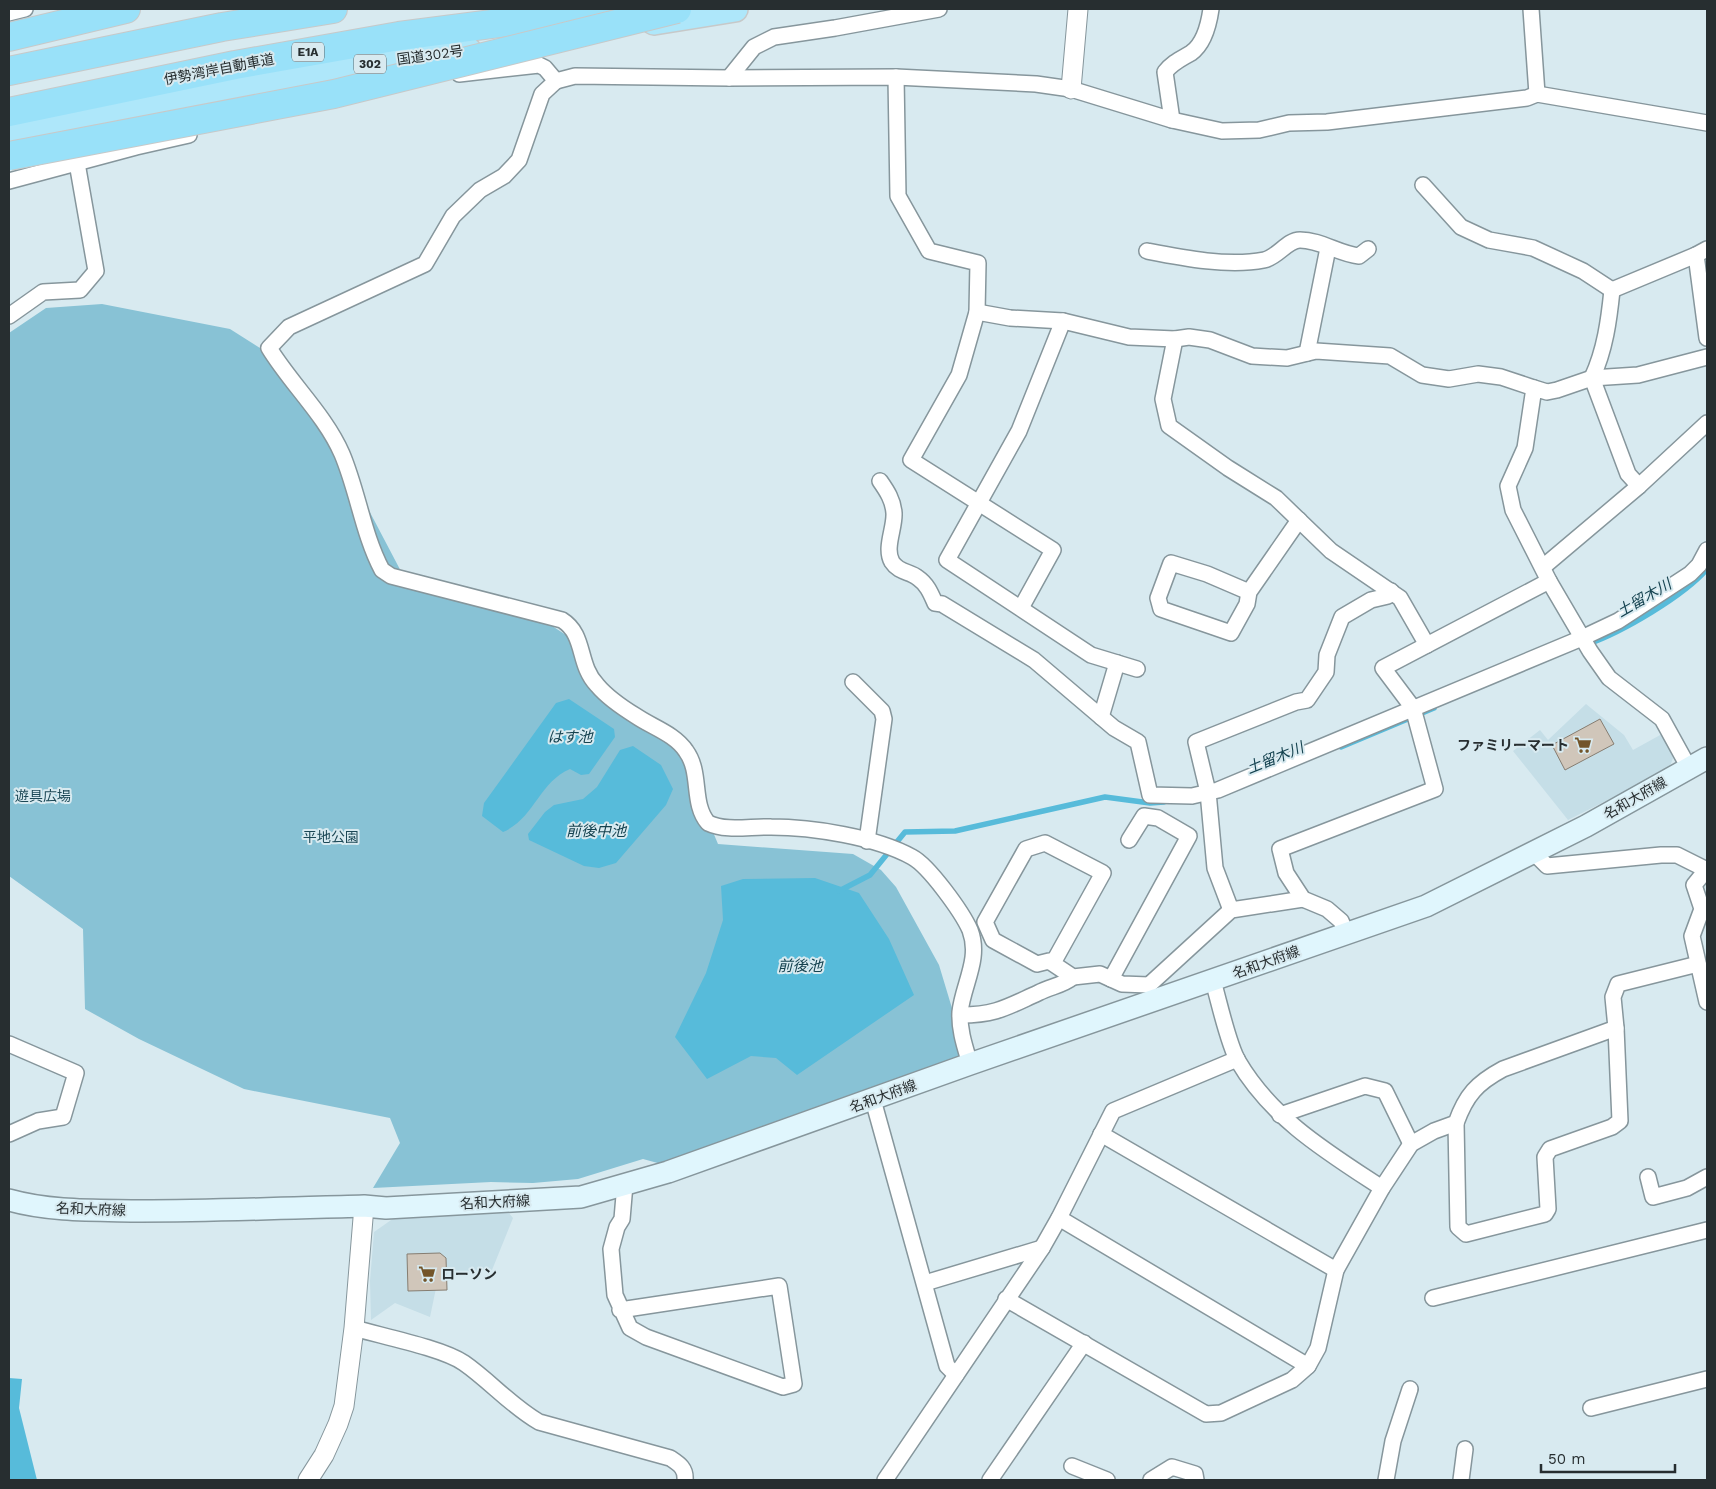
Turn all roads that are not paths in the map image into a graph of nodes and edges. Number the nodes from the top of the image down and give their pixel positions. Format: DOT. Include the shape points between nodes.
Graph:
graph roads {
  1 [pos="25,9"];
  2 [pos="126,9"];
  3 [pos="296,9"];
  4 [pos="332,9"];
  5 [pos="609,9"];
  6 [pos="677,9"];
  7 [pos="735,9"];
  8 [pos="939,9"];
  9 [pos="1078,9"];
  10 [pos="1211,9"];
  11 [pos="1531,9"];
  12 [pos="9,13"];
  13 [pos="9,37"];
  14 [pos="9,67"];
  15 [pos="9,71"];
  16 [pos="896,76"];
  17 [pos="729,78"];
  18 [pos="556,81"];
  19 [pos="1071,89"];
  20 [pos="1538,94"];
  21 [pos="9,112"];
  22 [pos="1172,120"];
  23 [pos="1707,123"];
  24 [pos="9,138"];
  25 [pos="9,156"];
  26 [pos="77,163"];
  27 [pos="9,181"];
  28 [pos="1423,185"];
  29 [pos="1328,248"];
  30 [pos="1368,249"];
  31 [pos="1147,251"];
  32 [pos="1702,252"];
  33 [pos="1612,290"];
  34 [pos="977,312"];
  35 [pos="1705,314"];
  36 [pos="9,316"];
  37 [pos="1063,321"];
  38 [pos="1707,338"];
  39 [pos="1175,339"];
  40 [pos="1306,353"];
  41 [pos="1707,358"];
  42 [pos="1592,378"];
  43 [pos="1534,388"];
  44 [pos="1707,423"];
  45 [pos="880,481"];
  46 [pos="1639,486"];
  47 [pos="978,503"];
  48 [pos="1299,520"];
  49 [pos="1707,550"];
  50 [pos="1546,574"];
  51 [pos="1249,592"];
  52 [pos="1390,592"];
  53 [pos="1021,608"];
  54 [pos="1585,644"];
  55 [pos="1427,645"];
  56 [pos="1117,663"];
  57 [pos="1137,669"];
  58 [pos="853,682"];
  59 [pos="1415,714"];
  60 [pos="1101,717"];
  61 [pos="1707,758"];
  62 [pos="1689,768"];
  63 [pos="1208,792"];
  64 [pos="1129,840"];
  65 [pos="867,841"];
  66 [pos="1534,853"];
  67 [pos="1707,870"];
  68 [pos="1303,898"];
  69 [pos="1232,910"];
  70 [pos="1346,933"];
  71 [pos="1053,963"];
  72 [pos="1698,964"];
  73 [pos="1073,977"];
  74 [pos="1111,979"];
  75 [pos="1213,981"];
  76 [pos="1707,1002"];
  77 [pos="961,1014"];
  78 [pos="1616,1028"];
  79 [pos="9,1044"];
  80 [pos="1237,1059"];
  81 [pos="970,1064"];
  82 [pos="873,1100"];
  83 [pos="1280,1114"];
  84 [pos="1456,1123"];
  85 [pos="9,1134"];
  86 [pos="1101,1134"];
  87 [pos="1411,1144"];
  88 [pos="1648,1177"];
  89 [pos="1707,1177"];
  90 [pos="625,1184"];
  91 [pos="1382,1188"];
  92 [pos="9,1200"];
  93 [pos="364,1206"];
  94 [pos="1059,1218"];
  95 [pos="1707,1230"];
  96 [pos="1042,1248"];
  97 [pos="1336,1270"];
  98 [pos="924,1283"];
  99 [pos="1006,1298"];
  100 [pos="1433,1298"];
  101 [pos="620,1310"];
  102 [pos="354,1328"];
  103 [pos="1084,1343"];
  104 [pos="1308,1366"];
  105 [pos="956,1375"];
  106 [pos="1707,1379"];
  107 [pos="1410,1389"];
  108 [pos="1591,1408"];
  109 [pos="1465,1449"];
  110 [pos="1072,1466"];
  111 [pos="308,1480"];
  112 [pos="685,1480"];
  113 [pos="885,1480"];
  114 [pos="990,1480"];
  115 [pos="1107,1480"];
  116 [pos="1151,1480"];
  117 [pos="1196,1480"];
  118 [pos="1386,1480"];
  119 [pos="1461,1480"];
  1 -- 12 [label="street"];
  2 -- 13 [label="highway"];
  3 -- 14 [label="highway" via="179,29"];
  4 -- 15 [label="highway" via="212,28"];
  5 -- 21 [label="highway, 伊勢湾岸自動車道 / E1A" via="389,38 235,65"];
  6 -- 25 [label="highway, bridge" via="334,94"];
  7 -- 24 [label="highway, 国道302号 / 302" via="358,65 197,93"];
  8 -- 17 [label="street" via="774,37 754,47"];
  9 -- 19 [label="street"];
  10 -- 22 [label="street" via="1200,43 1165,72"];
  11 -- 20 [label="street"];
  16 -- 17 [label="street"];
  16 -- 19 [label="street"];
  16 -- 34 [label="street" via="898,196 929,251 978,263"];
  17 -- 18 [label="street" via="575,76"];
  18 -- 26 [label="street" via="546,68 539,65 425,78 405,90 136,146"];
  18 -- 65 [label="street" via="542,94 519,160 453,216 426,264 289,327 269,348 342,455 382,570 391,576 562,620 572,627 578,638 584,667 598,687 686,749 695,769 700,808 708,823 723,829 773,827 821,831"];
  19 -- 22 [label="street"];
  20 -- 22 [label="street" via="1527,98 1327,122 1289,123 1259,130 1222,131"];
  20 -- 23 [label="street"];
  26 -- 27 [label="street"];
  26 -- 36 [label="street" via="96,271 80,290 43,292"];
  28 -- 33 [label="street" via="1461,227 1489,240 1533,248 1584,271"];
  29 -- 30 [label="street" via="1345,255 1359,256"];
  29 -- 31 [label="street" via="1299,240 1263,260 1214,262"];
  29 -- 40 [label="street"];
  32 -- 33 [label="street"];
  32 -- 35 [label="street"];
  33 -- 42 [label="street" via="1600,361"];
  34 -- 37 [label="street" via="1010,318"];
  34 -- 47 [label="street" via="959,375 911,460"];
  35 -- 38 [label="street"];
  37 -- 39 [label="street" via="1129,337"];
  37 -- 47 [label="street" via="1019,431"];
  39 -- 40 [label="street" via="1210,340 1252,356 1287,358"];
  39 -- 48 [label="street" via="1164,399 1169,426 1276,498"];
  40 -- 43 [label="street" via="1390,356 1422,375 1449,380 1478,374 1501,377"];
  41 -- 42 [label="street" via="1638,375"];
  42 -- 43 [label="street" via="1547,392"];
  42 -- 46 [label="street" via="1628,474"];
  43 -- 50 [label="street" via="1525,448 1508,486 1513,510"];
  44 -- 46 [label="street"];
  45 -- 60 [label="street" via="892,500 894,514 889,551 892,562 901,571 918,577 935,603 942,604 1034,660"];
  46 -- 50 [label="street"];
  47 -- 53 [label="street" via="947,560"];
  47 -- 53 [label="street" via="1053,550"];
  48 -- 51 [label="street"];
  48 -- 52 [label="street" via="1331,551"];
  49 -- 54 [label="street" via="1690,574"];
  50 -- 54 [label="street"];
  50 -- 55 [label="street"];
  51 -- 51 [label="street" via="1247,604 1231,634 1161,609 1158,598 1171,563"];
  52 -- 55 [label="street" via="1400,598"];
  52 -- 63 [label="street" via="1388,596 1371,600 1342,617 1327,655 1326,672 1307,700 1196,742"];
  53 -- 56 [label="street" via="1091,655"];
  54 -- 59 [label="street"];
  54 -- 62 [label="street" via="1609,678 1662,719"];
  55 -- 59 [label="street" via="1383,668"];
  56 -- 57 [label="street"];
  56 -- 60 [label="street"];
  58 -- 65 [label="street" via="882,711 884,719"];
  59 -- 63 [label="street"];
  59 -- 68 [label="street" via="1435,789 1280,849 1286,873"];
  60 -- 63 [label="street" via="1138,742 1150,795 1192,796"];
  61 -- 62 [label="main road, 名和大府線"];
  62 -- 66 [label="main road, 名和大府線"];
  63 -- 69 [label="street" via="1215,868"];
  64 -- 74 [label="street" via="1144,816 1158,818 1189,836"];
  65 -- 77 [label="street" via="913,857 959,910 970,930 973,964"];
  66 -- 67 [label="street" via="1547,866 1677,855"];
  66 -- 70 [label="main road, 名和大府線" via="1426,906"];
  67 -- 72 [label="street" via="1694,884 1702,909 1692,936"];
  68 -- 69 [label="street"];
  68 -- 70 [label="street" via="1328,909 1341,921"];
  69 -- 74 [label="street" via="1148,985 1122,984"];
  70 -- 75 [label="main road, 名和大府線"];
  71 -- 71 [label="street" via="1038,964 993,940 985,922 1026,848 1045,843 1103,873"];
  71 -- 73 [label="street"];
  72 -- 76 [label="street"];
  72 -- 78 [label="street" via="1618,984 1612,997"];
  73 -- 74 [label="street" via="1100,974"];
  73 -- 77 [label="street" via="1064,985 1040,992 999,1012"];
  75 -- 80 [label="street"];
  75 -- 81 [label="main road, 名和大府線"];
  77 -- 81 [label="street"];
  78 -- 84 [label="street" via="1491,1075 1471,1092"];
  78 -- 84 [label="street" via="1620,1121 1547,1152 1548,1209 1545,1214 1466,1234 1460,1231"];
  79 -- 85 [label="street" via="76,1073 63,1117 38,1122"];
  80 -- 83 [label="street"];
  80 -- 86 [label="street" via="1112,1111"];
  81 -- 82 [label="main road, 名和大府線"];
  82 -- 90 [label="main road, 名和大府線"];
  82 -- 98 [label="street"];
  83 -- 87 [label="street" via="1365,1086 1373,1087 1385,1091"];
  83 -- 91 [label="street" via="1315,1145"];
  84 -- 87 [label="street"];
  86 -- 94 [label="street"];
  86 -- 97 [label="street"];
  87 -- 91 [label="street"];
  88 -- 89 [label="street" via="1653,1197 1688,1188"];
  90 -- 93 [label="main road, 名和大府線" via="580,1197 386,1208"];
  90 -- 101 [label="street" via="622,1219 611,1249 615,1295"];
  91 -- 97 [label="street"];
  92 -- 93 [label="main road, 名和大府線" via="50,1208 90,1210"];
  93 -- 102 [label="street"];
  94 -- 96 [label="street"];
  94 -- 104 [label="street"];
  95 -- 100 [label="street"];
  96 -- 98 [label="street"];
  96 -- 99 [label="street"];
  97 -- 104 [label="street" via="1318,1348"];
  98 -- 105 [label="street" via="947,1366"];
  99 -- 103 [label="street"];
  99 -- 105 [label="street"];
  101 -- 101 [label="street" via="630,1328 646,1337 783,1387 794,1384 779,1286"];
  102 -- 111 [label="street" via="344,1406 324,1455"];
  102 -- 112 [label="street" via="462,1362 522,1413 539,1422 670,1458 681,1465"];
  103 -- 104 [label="street" via="1206,1414 1221,1413 1292,1380"];
  103 -- 114 [label="street"];
  105 -- 113 [label="street"];
  106 -- 108 [label="street"];
  107 -- 118 [label="street" via="1393,1441"];
  109 -- 119 [label="street"];
  110 -- 115 [label="street"];
  116 -- 117 [label="street" via="1172,1467 1195,1474"];
}
